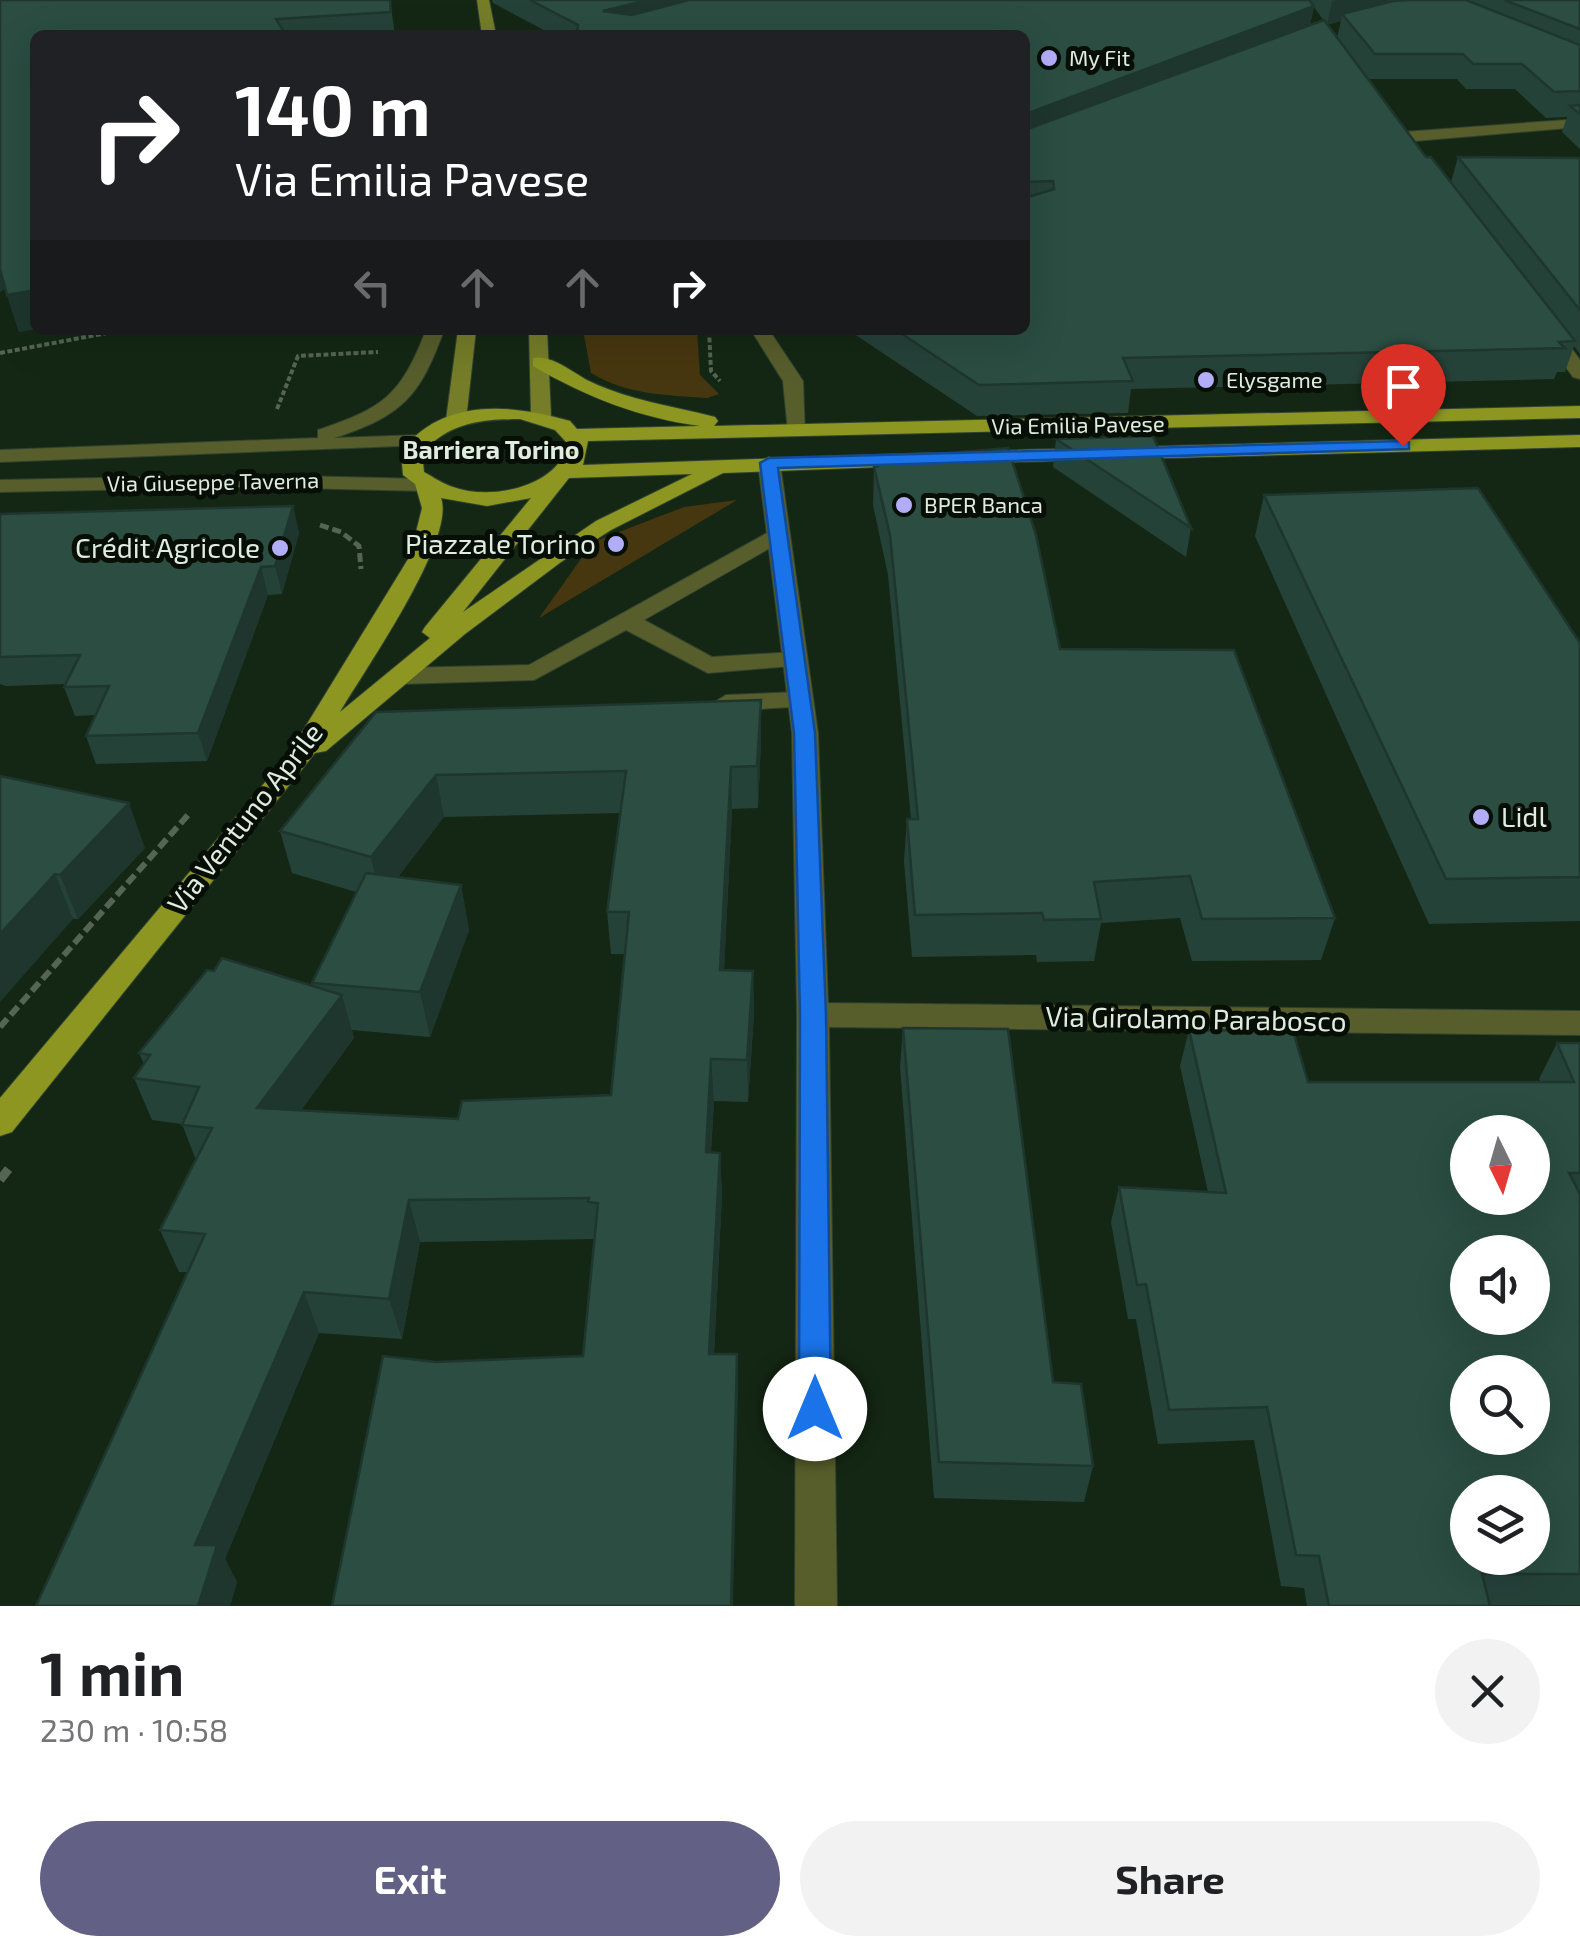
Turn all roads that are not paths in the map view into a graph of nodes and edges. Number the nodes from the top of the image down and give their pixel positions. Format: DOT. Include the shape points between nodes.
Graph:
graph roads {
  1 [pos="483,0"];
  2 [pos="489,30"];
  3 [pos="1580,123"];
  4 [pos="1415,153"];
  5 [pos="1533,310"];
  6 [pos="433,335"];
  7 [pos="467,335"];
  8 [pos="538,335"];
  9 [pos="763,335"];
  10 [pos="540,362"];
  11 [pos="1580,373"];
  12 [pos="1580,412"];
  13 [pos="541,416"];
  14 [pos="456,420"];
  15 [pos="798,432"];
  16 [pos="576,434"];
  17 [pos="420,441"];
  18 [pos="1580,441"];
  19 [pos="263,446"];
  20 [pos="0,456"];
  21 [pos="753,463"];
  22 [pos="562,477"];
  23 [pos="425,485"];
  24 [pos="0,486"];
  25 [pos="776,535"];
  26 [pos="626,620"];
  27 [pos="794,660"];
  28 [pos="399,676"];
  29 [pos="800,700"];
  30 [pos="703,704"];
  31 [pos="353,714"];
  32 [pos="393,714"];
  33 [pos="298,760"];
  34 [pos="813,1015"];
  35 [pos="1580,1023"];
  36 [pos="0,1122"];
  37 [pos="816,1606"];
  1 -- 2 [label="main road"];
  3 -- 4 [label="street" via="1399,132"];
  5 -- 11 [label="street"];
  6 -- 19 [label="street" via="418,379 380,415"];
  7 -- 14 [label="main road"];
  8 -- 10 [label="main road"];
  9 -- 15 [label="street" via="794,382"];
  10 -- 13 [label="main road"];
  10 -- 15 [label="main road" via="597,394 644,409"];
  12 -- 15 [label="main road, Via Emilia Pavese"];
  13 -- 14 [label="main road" via="499,412"];
  13 -- 16 [label="main road"];
  14 -- 17 [label="main road"];
  15 -- 16 [label="main road, Via Emilia Pavese"];
  16 -- 22 [label="main road" via="581,447"];
  17 -- 19 [label="street, Via Giuseppe Taverna"];
  17 -- 23 [label="main road" via="410,464"];
  18 -- 21 [label="main road, Via Emilia Pavese"];
  19 -- 20 [label="street, Via Giuseppe Taverna"];
  21 -- 22 [label="main road, Via Emilia Pavese"];
  21 -- 25 [label="street"];
  21 -- 28 [label="main road" via="673,488 598,525"];
  22 -- 23 [label="main road" via="488,499"];
  22 -- 28 [label="main road"];
  23 -- 24 [label="street, Via Giuseppe Taverna" via="250,480"];
  23 -- 33 [label="main road, Via Ventuno Aprile" via="433,508 421,556"];
  25 -- 26 [label="street"];
  25 -- 27 [label="street"];
  26 -- 27 [label="street" via="708,665"];
  26 -- 28 [label="street" via="534,672"];
  27 -- 29 [label="street"];
  28 -- 31 [label="main road"];
  29 -- 30 [label="street"];
  29 -- 34 [label="street"];
  31 -- 32 [label="street"];
  31 -- 33 [label="main road"];
  33 -- 36 [label="main road, Via Ventuno Aprile"];
  34 -- 35 [label="street, Via Girolamo Parabosco"];
  34 -- 37 [label="street"];
}
